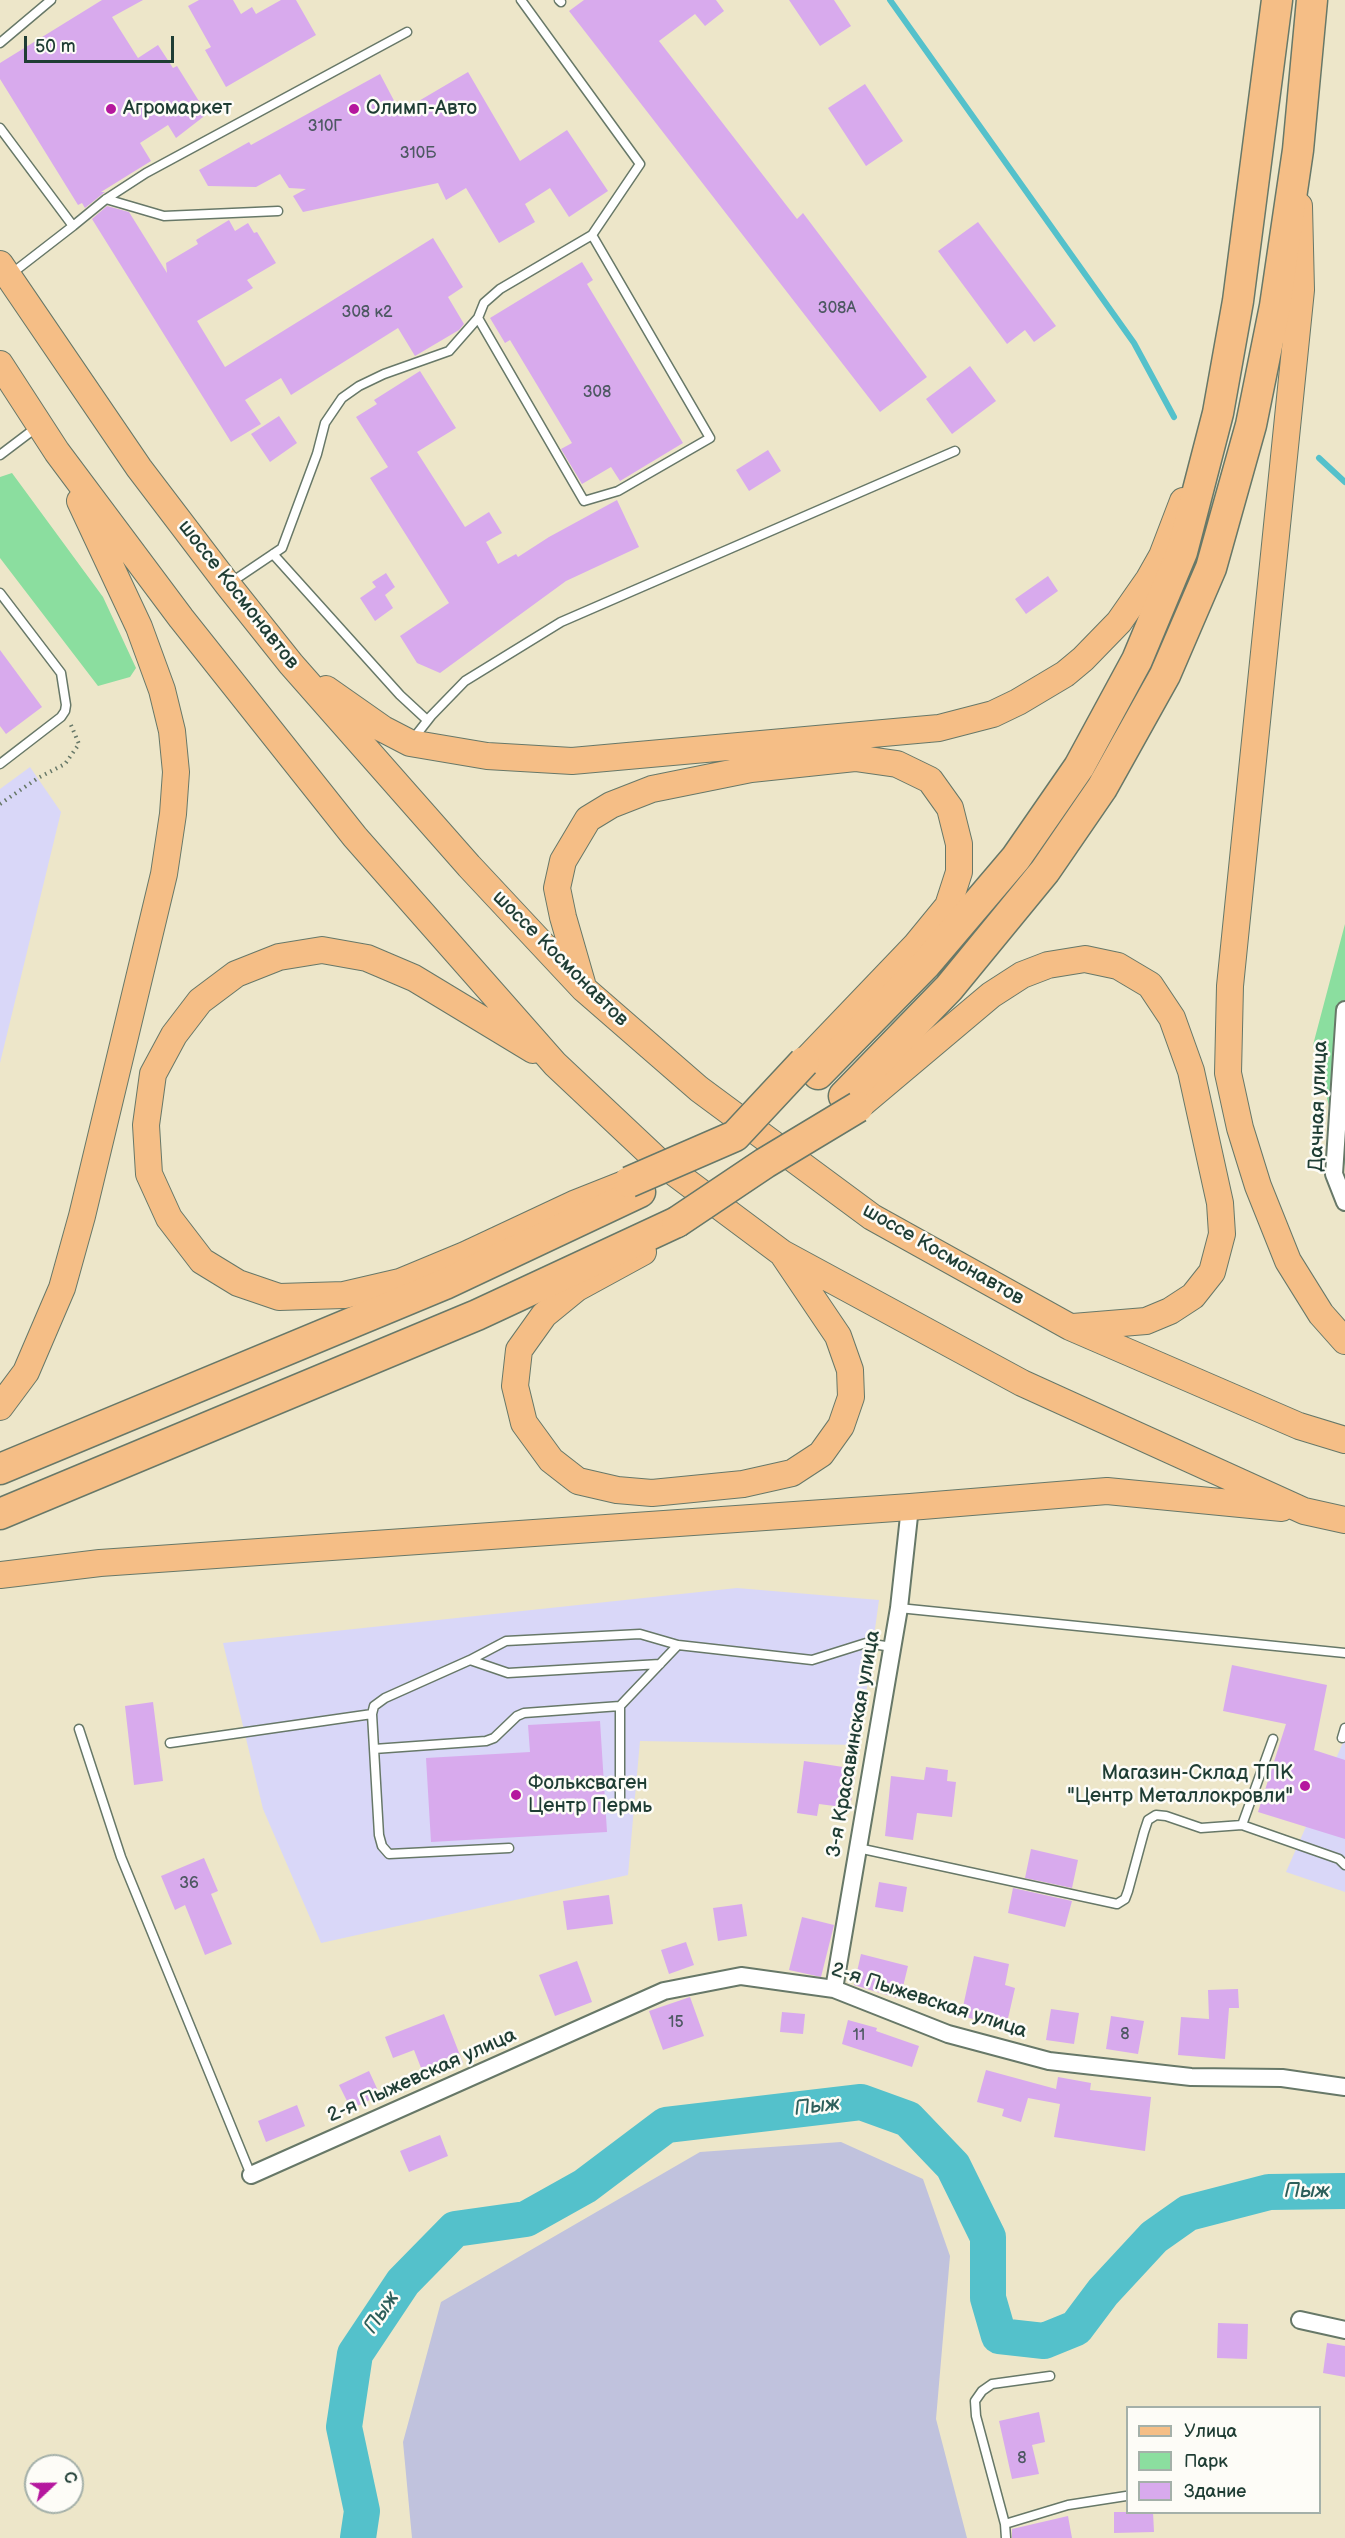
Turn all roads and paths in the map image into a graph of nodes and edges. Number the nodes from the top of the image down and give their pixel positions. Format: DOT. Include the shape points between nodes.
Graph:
graph roads {
  1 [pos="51,0"];
  2 [pos="521,0"];
  3 [pos="1277,0"];
  4 [pos="1312,0"];
  5 [pos="407,32"];
  6 [pos="0,43"];
  7 [pos="0,128"];
  8 [pos="1298,150"];
  9 [pos="106,200"];
  10 [pos="278,211"];
  11 [pos="73,226"];
  12 [pos="592,235"];
  13 [pos="4,271"];
  14 [pos="1238,301"];
  15 [pos="478,318"];
  16 [pos="0,364"];
  17 [pos="39,425"];
  18 [pos="955,451"];
  19 [pos="57,452"];
  20 [pos="0,455"];
  21 [pos="273,554"];
  22 [pos="228,585"];
  23 [pos="0,593"];
  24 [pos="291,664"];
  25 [pos="65,711"];
  26 [pos="427,720"];
  27 [pos="410,742"];
  28 [pos="0,764"];
  29 [pos="0,804"];
  30 [pos="584,989"];
  31 [pos="1345,1010"];
  32 [pos="555,1064"];
  33 [pos="811,1068"];
  34 [pos="851,1102"];
  35 [pos="635,1187"];
  36 [pos="1345,1202"];
  37 [pos="683,1226"];
  38 [pos="782,1253"];
  39 [pos="1070,1327"];
  40 [pos="1345,1341"];
  41 [pos="0,1407"];
  42 [pos="1345,1440"];
  43 [pos="0,1469"];
  44 [pos="910,1507"];
  45 [pos="1304,1511"];
  46 [pos="0,1514"];
  47 [pos="1345,1520"];
  48 [pos="0,1575"];
  49 [pos="899,1608"];
  50 [pos="678,1645"];
  51 [pos="892,1647"];
  52 [pos="1345,1653"];
  53 [pos="470,1660"];
  54 [pos="660,1664"];
  55 [pos="620,1706"];
  56 [pos="372,1714"];
  57 [pos="1345,1728"];
  58 [pos="79,1729"];
  59 [pos="1273,1738"];
  60 [pos="1342,1738"];
  61 [pos="170,1743"];
  62 [pos="374,1749"];
  63 [pos="620,1798"];
  64 [pos="1242,1825"];
  65 [pos="509,1848"];
  66 [pos="858,1848"];
  67 [pos="1343,1860"];
  68 [pos="834,1989"];
  69 [pos="1345,2087"];
  70 [pos="251,2175"];
  71 [pos="1300,2320"];
  72 [pos="1345,2330"];
  73 [pos="1050,2376"];
  74 [pos="1126,2496"];
  75 [pos="1005,2524"];
  76 [pos="1006,2538"];
  1 -- 6 [label="lane"];
  2 -- 12 [label="lane" via="640,164"];
  3 -- 14 [label="highway"];
  4 -- 8 [label="highway"];
  5 -- 9 [label="lane" via="146,173"];
  7 -- 11 [label="lane"];
  8 -- 34 [label="highway" via="1275,306 1251,425 1211,568 1165,675 1102,788 1045,871"];
  8 -- 40 [label="main road" via="1300,290 1230,986 1228,1073 1258,1186 1288,1261 1321,1314"];
  9 -- 10 [label="lane" via="164,216"];
  9 -- 11 [label="lane"];
  11 -- 13 [label="lane"];
  12 -- 15 [label="lane" via="500,289 484,303"];
  12 -- 15 [label="lane" via="710,438 618,491 584,501"];
  13 -- 22 [label="main road, шоссе Космонавтов" via="139,468"];
  14 -- 27 [label="main road" via="1215,372 1187,488 1162,556 1134,602 1103,640 1065,674 1018,702 993,714 939,728 572,761 487,756"];
  14 -- 33 [label="highway" via="1218,413 1182,552 1137,660 1090,748 1016,858 925,965"];
  15 -- 21 [label="lane" via="449,351 384,374 342,398 325,423 282,548"];
  16 -- 17 [label="main road"];
  17 -- 19 [label="main road"];
  17 -- 20 [label="lane"];
  18 -- 26 [label="lane" via="561,621 465,681"];
  19 -- 32 [label="main road" via="181,618 355,837"];
  19 -- 41 [label="main road" via="153,664 172,731 176,772 164,874 82,1216 62,1288 45,1331 26,1372"];
  21 -- 22 [label="lane"];
  21 -- 26 [label="lane"];
  22 -- 24 [label="main road, шоссе Космонавтов"];
  23 -- 25 [label="lane" via="61,673"];
  24 -- 27 [label="main road" via="383,729"];
  24 -- 30 [label="main road, шоссе Космонавтов" via="469,866"];
  25 -- 28 [label="lane"];
  25 -- 29 [label="path" via="79,744 70,757 65,764"];
  26 -- 27 [label="lane"];
  30 -- 33 [label="main road" via="557,888 563,861 588,819 652,789 751,769 855,758 897,764 930,780 950,808 959,872 948,906"];
  30 -- 39 [label="main road, шоссе Космонавтов" via="699,1089 872,1217"];
  31 -- 36 [label="street, Дачная улица" via="1334,1174"];
  32 -- 35 [label="main road" via="414,978 367,958 322,950 279,957 236,974 200,1001 174,1035 153,1074 146,1125 149,1174 170,1218 202,1261 238,1283 279,1297 344,1295 400,1282 576,1203"];
  32 -- 38 [label="main road" via="656,1159"];
  33 -- 35 [label="highway, bridge" via="735,1136"];
  34 -- 37 [label="highway, bridge"];
  34 -- 39 [label="main road" via="991,995 1048,964 1085,959 1118,966 1150,985 1172,1018 1191,1071 1220,1203 1222,1234 1212,1272 1193,1296 1170,1311 1146,1321"];
  35 -- 43 [label="highway" via="445,1284"];
  37 -- 38 [label="main road" via="577,1288 544,1315 519,1350 515,1386 524,1424 551,1460 578,1481 652,1493 743,1484 792,1473 821,1454 842,1426 851,1397 850,1370 838,1336"];
  37 -- 46 [label="highway"];
  38 -- 45 [label="main road" via="1022,1383"];
  39 -- 42 [label="main road, шоссе Космонавтов" via="1299,1426"];
  44 -- 45 [label="main road" via="1107,1491"];
  44 -- 48 [label="main road" via="100,1563"];
  44 -- 49 [label="street, 3-я Красавинская улица"];
  45 -- 47 [label="main road"];
  49 -- 51 [label="street, 3-я Красавинская улица"];
  49 -- 52 [label="lane"];
  50 -- 51 [label="lane" via="812,1660 866,1643"];
  50 -- 53 [label="lane" via="640,1634 506,1641"];
  50 -- 54 [label="lane"];
  51 -- 66 [label="street, 3-я Красавинская улица"];
  53 -- 54 [label="lane" via="508,1673"];
  53 -- 56 [label="lane" via="378,1701"];
  54 -- 55 [label="lane"];
  55 -- 62 [label="lane" via="524,1713 486,1741"];
  55 -- 63 [label="lane"];
  56 -- 61 [label="lane"];
  56 -- 62 [label="lane"];
  57 -- 60 [label="lane"];
  58 -- 70 [label="lane" via="121,1857"];
  59 -- 64 [label="lane"];
  62 -- 65 [label="lane" via="379,1835 388,1854"];
  64 -- 66 [label="lane" via="1201,1828 1166,1815 1148,1820 1128,1891 1118,1904"];
  64 -- 67 [label="lane"];
  66 -- 68 [label="street, 3-я Красавинская улица"];
  68 -- 69 [label="street, 2-я Пыжевская улица" via="948,2034 1050,2061 1191,2077 1282,2078"];
  68 -- 70 [label="street, 2-я Пыжевская улица" via="741,1976 663,1991"];
  71 -- 72 [label="street"];
  73 -- 75 [label="lane" via="992,2384 975,2401"];
  74 -- 75 [label="lane" via="1068,2505"];
  75 -- 76 [label="lane"];
}
